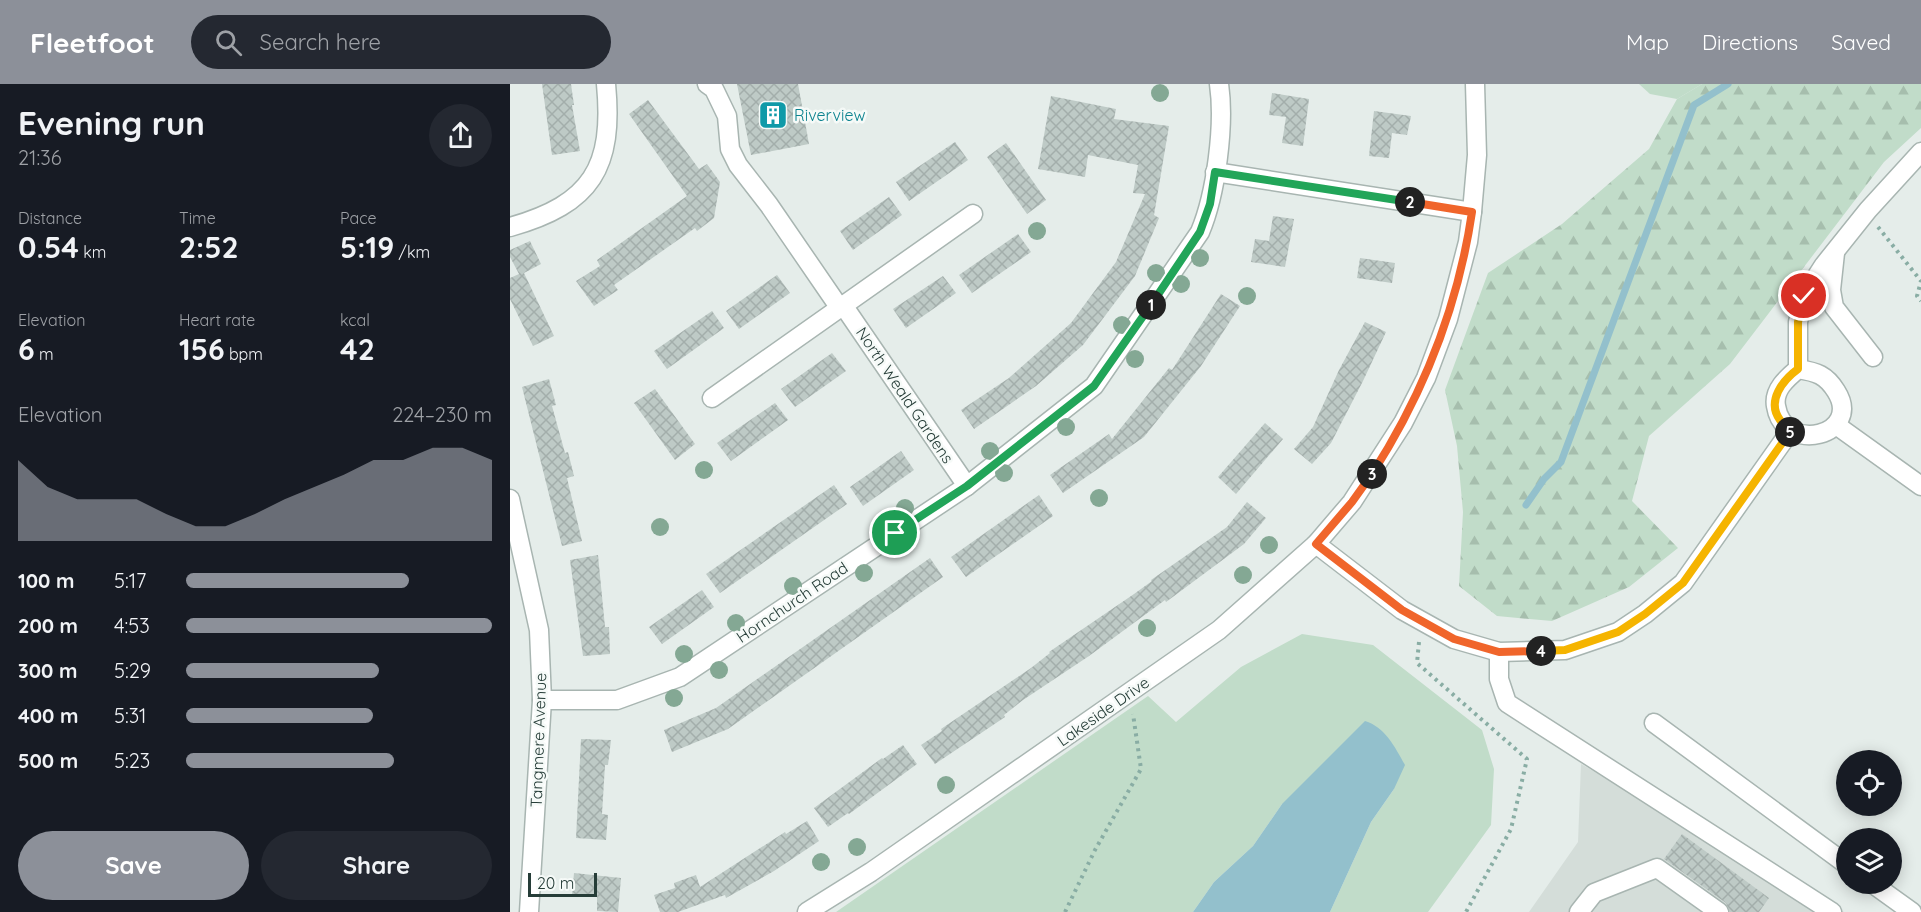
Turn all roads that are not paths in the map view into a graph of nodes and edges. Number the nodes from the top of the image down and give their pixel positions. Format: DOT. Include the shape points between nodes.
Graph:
graph roads {
  1 [pos="606,84"];
  2 [pos="707,84"];
  3 [pos="1218,84"];
  4 [pos="1475,84"];
  5 [pos="1921,152"];
  6 [pos="1215,172"];
  7 [pos="1472,212"];
  8 [pos="973,214"];
  9 [pos="510,226"];
  10 [pos="1836,251"];
  11 [pos="841,306"];
  12 [pos="1873,357"];
  13 [pos="1798,369"];
  14 [pos="712,398"];
  15 [pos="1836,425"];
  16 [pos="1791,430"];
  17 [pos="967,486"];
  18 [pos="1921,486"];
  19 [pos="510,500"];
  20 [pos="1316,544"];
  21 [pos="1499,652"];
  22 [pos="542,700"];
  23 [pos="1654,723"];
  24 [pos="1836,857"];
  25 [pos="1887,894"];
  26 [pos="530,912"];
  27 [pos="807,912"];
  28 [pos="1579,912"];
  29 [pos="1719,912"];
  30 [pos="1832,912"];
  31 [pos="1912,912"];
  1 -- 9 [label="street" via="607,135 603,154 588,184 572,200 551,212"];
  2 -- 11 [label="street, North Weald Gardens" via="714,89 727,116 730,149 738,165"];
  3 -- 6 [label="street, Hornchurch Road"];
  4 -- 7 [label="street, Lakeside Drive"];
  5 -- 10 [label="street"];
  6 -- 7 [label="street"];
  6 -- 17 [label="street, Hornchurch Road" via="1200,232 1094,386"];
  7 -- 20 [label="street, Lakeside Drive" via="1459,281 1436,351 1403,423 1371,476"];
  8 -- 11 [label="street"];
  10 -- 12 [label="street" via="1831,290 1834,307"];
  10 -- 13 [label="street" via="1804,296 1798,322"];
  11 -- 14 [label="street"];
  11 -- 17 [label="street, North Weald Gardens"];
  13 -- 15 [label="street" via="1816,372 1830,382 1841,399 1843,412"];
  13 -- 16 [label="street" via="1785,379 1775,404 1779,419"];
  15 -- 16 [label="street" via="1807,436"];
  15 -- 18 [label="street"];
  16 -- 21 [label="street" via="1683,583 1645,614 1618,632 1565,650"];
  17 -- 22 [label="street, Hornchurch Road" via="680,677 617,700"];
  19 -- 22 [label="street, Tangmere Avenue" via="539,630"];
  20 -- 21 [label="street" via="1402,610 1454,639"];
  20 -- 27 [label="street, Lakeside Drive" via="1219,630 871,872"];
  21 -- 30 [label="street" via="1499,679 1507,703"];
  22 -- 26 [label="street, Tangmere Avenue"];
  23 -- 24 [label="street"];
  25 -- 31 [label="street"];
  28 -- 29 [label="street" via="1594,893 1657,868"];
}
